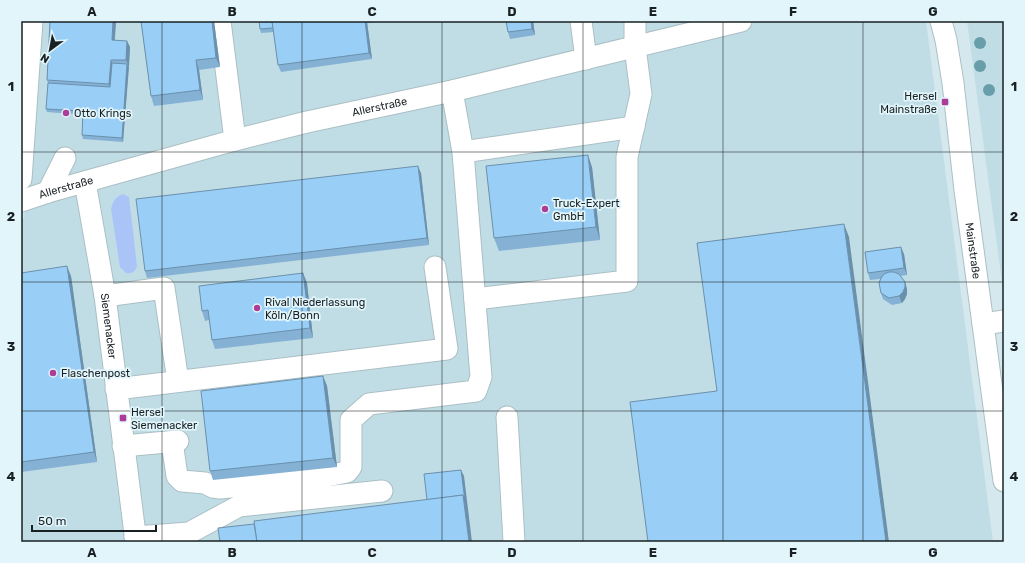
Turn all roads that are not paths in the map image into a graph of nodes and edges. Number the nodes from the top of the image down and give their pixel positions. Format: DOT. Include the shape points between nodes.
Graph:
graph roads {
  1 [pos="32,21"];
  2 [pos="46,21"];
  3 [pos="220,21"];
  4 [pos="581,21"];
  5 [pos="635,21"];
  6 [pos="741,21"];
  7 [pos="941,21"];
  8 [pos="635,47"];
  9 [pos="586,59"];
  10 [pos="452,91"];
  11 [pos="634,127"];
  12 [pos="235,140"];
  13 [pos="463,152"];
  14 [pos="23,158"];
  15 [pos="65,158"];
  16 [pos="21,179"];
  17 [pos="85,182"];
  18 [pos="48,192"];
  19 [pos="21,201"];
  20 [pos="435,267"];
  21 [pos="105,296"];
  22 [pos="475,299"];
  23 [pos="1004,321"];
  24 [pos="983,324"];
  25 [pos="178,381"];
  26 [pos="116,389"];
  27 [pos="507,416"];
  28 [pos="123,446"];
  29 [pos="1004,481"];
  30 [pos="382,491"];
  31 [pos="135,539"];
  32 [pos="514,542"];
  1 -- 14 [label="street"];
  2 -- 14 [label="street" via="37,150"];
  3 -- 12 [label="street"];
  4 -- 9 [label="street"];
  5 -- 8 [label="street"];
  6 -- 8 [label="street, Allerstraße"];
  7 -- 24 [label="street, Mainstraße" via="953,83"];
  8 -- 9 [label="street, Allerstraße"];
  8 -- 11 [label="street" via="641,94"];
  9 -- 10 [label="street, Allerstraße"];
  10 -- 12 [label="street, Allerstraße"];
  10 -- 13 [label="street"];
  11 -- 13 [label="street"];
  11 -- 22 [label="street" via="627,157 627,281"];
  12 -- 17 [label="street, Allerstraße"];
  13 -- 22 [label="street"];
  14 -- 16 [label="street"];
  15 -- 18 [label="street"];
  17 -- 18 [label="street, Allerstraße"];
  17 -- 21 [label="street, Siemenacker"];
  18 -- 19 [label="street, Allerstraße"];
  20 -- 25 [label="street" via="447,349"];
  21 -- 25 [label="street" via="164,288"];
  21 -- 26 [label="street, Siemenacker"];
  22 -- 28 [label="street" via="481,377 476,391 369,404 351,420 351,467 347,472 310,479 220,488 205,483 182,481 177,476 175,442"];
  23 -- 24 [label="street"];
  24 -- 29 [label="street, Mainstraße"];
  25 -- 26 [label="street"];
  26 -- 28 [label="street, Siemenacker"];
  27 -- 32 [label="street"];
  28 -- 31 [label="street, Siemenacker"];
  30 -- 31 [label="street" via="239,506 189,533"];
}
